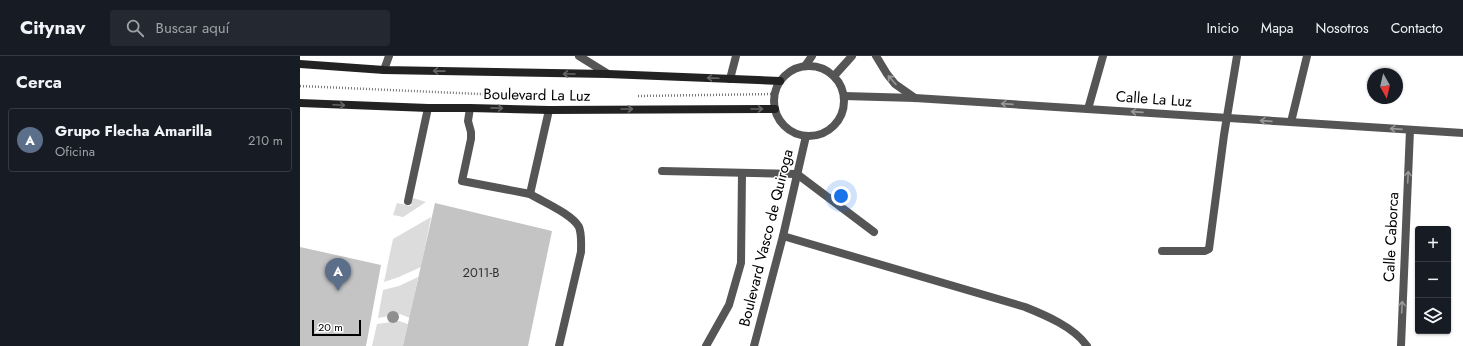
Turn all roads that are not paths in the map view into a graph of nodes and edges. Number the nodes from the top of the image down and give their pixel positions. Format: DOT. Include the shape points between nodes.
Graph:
graph roads {
  1 [pos="389,56"];
  2 [pos="579,56"];
  3 [pos="736,56"];
  4 [pos="812,56"];
  5 [pos="852,56"];
  6 [pos="876,56"];
  7 [pos="1103,56"];
  8 [pos="1237,56"];
  9 [pos="1307,56"];
  10 [pos="300,64"];
  11 [pos="805,66"];
  12 [pos="384,70"];
  13 [pos="608,74"];
  14 [pos="834,76"];
  15 [pos="730,79"];
  16 [pos="780,81"];
  17 [pos="844,96"];
  18 [pos="915,98"];
  19 [pos="300,103"];
  20 [pos="428,108"];
  21 [pos="470,108"];
  22 [pos="775,109"];
  23 [pos="1088,109"];
  24 [pos="549,110"];
  25 [pos="1226,118"];
  26 [pos="1291,122"];
  27 [pos="1410,130"];
  28 [pos="1463,133"];
  29 [pos="806,136"];
  30 [pos="662,171"];
  31 [pos="742,173"];
  32 [pos="797,174"];
  33 [pos="530,194"];
  34 [pos="408,201"];
  35 [pos="874,232"];
  36 [pos="783,236"];
  37 [pos="1162,251"];
  38 [pos="559,346"];
  39 [pos="706,346"];
  40 [pos="754,346"];
  41 [pos="1087,346"];
  42 [pos="1401,346"];
  1 -- 12 [label="street"];
  2 -- 13 [label="street"];
  3 -- 15 [label="street"];
  4 -- 11 [label="street"];
  5 -- 14 [label="street"];
  18 -- 6 [label="street, one-way" via="895,84"];
  7 -- 23 [label="street"];
  8 -- 25 [label="street"];
  9 -- 26 [label="street"];
  10 -- 12 [label="main road, Boulevard La Luz"];
  11 -- 14 [label="street" via="815,66"];
  11 -- 16 [label="street" via="791,71"];
  13 -- 12 [label="main road, Boulevard La Luz, one-way"];
  15 -- 13 [label="main road, Boulevard La Luz, one-way"];
  14 -- 17 [label="street" via="841,85"];
  15 -- 16 [label="main road, Boulevard La Luz"];
  16 -- 22 [label="street" via="774,94"];
  17 -- 18 [label="street, Calle La Luz"];
  17 -- 29 [label="street" via="844,108 839,120 819,135"];
  23 -- 18 [label="street, Calle La Luz, one-way"];
  19 -- 20 [label="main road, Boulevard La Luz, one-way"];
  20 -- 21 [label="main road, Boulevard La Luz"];
  20 -- 34 [label="street"];
  21 -- 24 [label="main road, Boulevard La Luz, one-way"];
  21 -- 33 [label="street" via="468,121 471,139 462,181"];
  24 -- 22 [label="main road, Boulevard La Luz, one-way"];
  22 -- 29 [label="street" via="786,128"];
  25 -- 23 [label="street, Calle La Luz, one-way"];
  24 -- 33 [label="street"];
  26 -- 25 [label="street, Calle La Luz, one-way"];
  25 -- 37 [label="street" via="1209,249"];
  27 -- 26 [label="street, Calle La Luz, one-way"];
  27 -- 28 [label="street, Calle La Luz"];
  42 -- 27 [label="street, Calle Caborca, one-way"];
  29 -- 32 [label="street, Boulevard Vasco de Quiroga"];
  30 -- 31 [label="street"];
  31 -- 32 [label="street"];
  31 -- 39 [label="street" via="741,263 729,305"];
  32 -- 35 [label="street"];
  32 -- 36 [label="street, Boulevard Vasco de Quiroga"];
  33 -- 38 [label="street" via="572,219 579,228 582,238"];
  36 -- 40 [label="street, Boulevard Vasco de Quiroga"];
  36 -- 41 [label="street" via="1025,306 1054,319 1083,340"];
}
